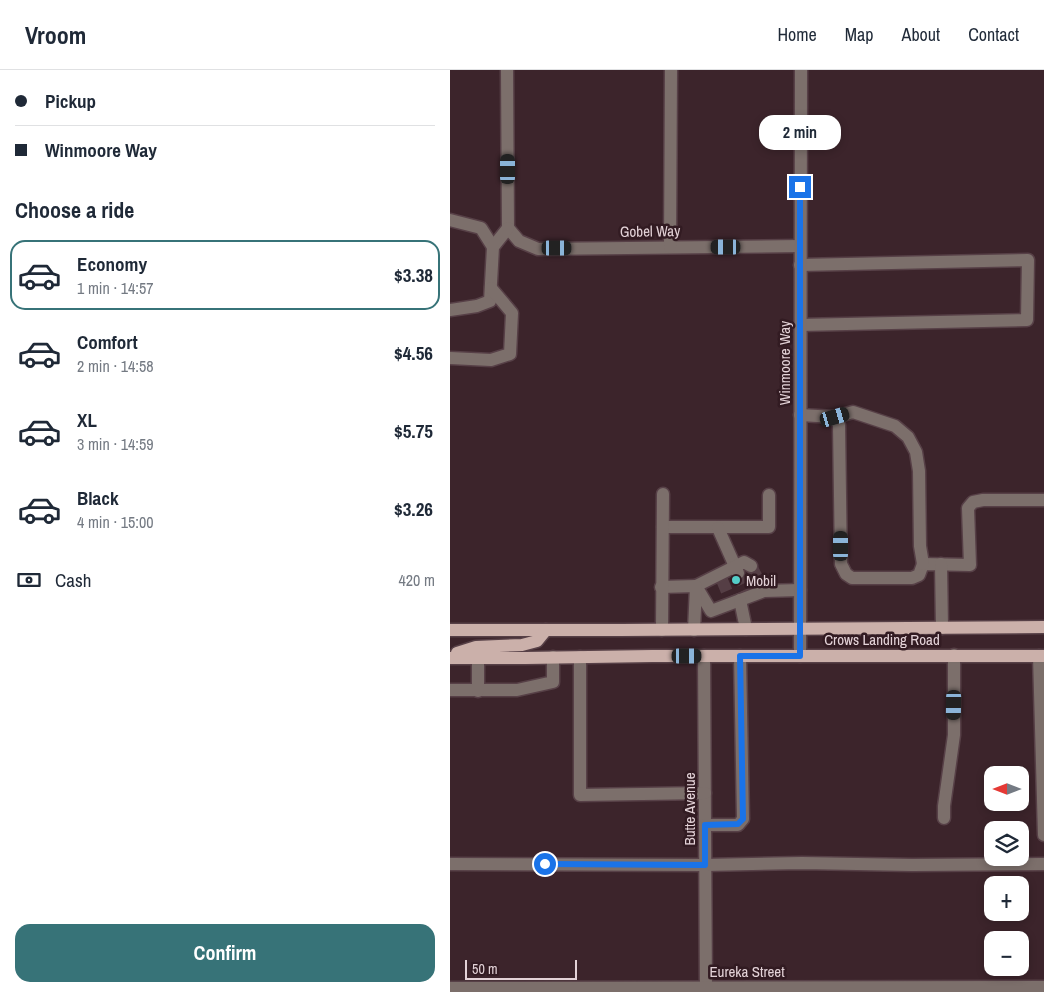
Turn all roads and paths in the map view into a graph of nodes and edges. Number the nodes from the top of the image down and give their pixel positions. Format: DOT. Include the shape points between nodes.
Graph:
graph roads {
  1 [pos="507,70"];
  2 [pos="671,70"];
  3 [pos="801,70"];
  4 [pos="450,220"];
  5 [pos="508,228"];
  6 [pos="800,246"];
  7 [pos="493,247"];
  8 [pos="670,247"];
  9 [pos="800,265"];
  10 [pos="490,288"];
  11 [pos="450,310"];
  12 [pos="800,325"];
  13 [pos="450,358"];
  14 [pos="800,415"];
  15 [pos="835,417"];
  16 [pos="663,494"];
  17 [pos="769,495"];
  18 [pos="1044,500"];
  19 [pos="663,527"];
  20 [pos="718,528"];
  21 [pos="923,564"];
  22 [pos="941,564"];
  23 [pos="751,566"];
  24 [pos="737,570"];
  25 [pos="696,586"];
  26 [pos="661,587"];
  27 [pos="800,590"];
  28 [pos="740,598"];
  29 [pos="942,628"];
  30 [pos="1044,628"];
  31 [pos="800,629"];
  32 [pos="450,630"];
  33 [pos="546,630"];
  34 [pos="662,630"];
  35 [pos="694,630"];
  36 [pos="746,630"];
  37 [pos="954,655"];
  38 [pos="704,656"];
  39 [pos="740,656"];
  40 [pos="800,656"];
  41 [pos="1042,656"];
  42 [pos="450,657"];
  43 [pos="553,657"];
  44 [pos="580,657"];
  45 [pos="478,658"];
  46 [pos="450,690"];
  47 [pos="478,691"];
  48 [pos="705,793"];
  49 [pos="944,818"];
  50 [pos="705,825"];
  51 [pos="1044,835"];
  52 [pos="450,864"];
  53 [pos="1044,864"];
  54 [pos="705,865"];
  55 [pos="1044,987"];
  56 [pos="450,988"];
  57 [pos="706,990"];
  1 -- 5 [label="street"];
  2 -- 8 [label="street"];
  3 -- 6 [label="street, Winmoore Way"];
  4 -- 7 [label="street" via="481,228"];
  5 -- 7 [label="street"];
  5 -- 8 [label="street, Gobel Way" via="519,241 538,249"];
  6 -- 8 [label="street, Gobel Way"];
  6 -- 9 [label="street, Winmoore Way"];
  7 -- 10 [label="street"];
  9 -- 12 [label="street, Winmoore Way"];
  9 -- 12 [label="street" via="1028,260 1027,320"];
  10 -- 11 [label="street" via="490,301"];
  10 -- 13 [label="street" via="512,313 510,354 491,360"];
  12 -- 14 [label="street, Winmoore Way"];
  14 -- 15 [label="street"];
  14 -- 27 [label="street, Winmoore Way"];
  15 -- 21 [label="street" via="853,412 895,426 908,437 916,452"];
  15 -- 21 [label="street" via="839,425 841,564 846,574 852,578 912,578 919,575"];
  16 -- 19 [label="street"];
  17 -- 20 [label="street" via="768,528"];
  18 -- 22 [label="street" via="973,502 968,508 970,565"];
  19 -- 20 [label="street"];
  19 -- 26 [label="street"];
  20 -- 24 [label="street"];
  21 -- 22 [label="street"];
  22 -- 29 [label="street"];
  23 -- 24 [label="street" via="744,562"];
  24 -- 25 [label="street"];
  25 -- 26 [label="street"];
  25 -- 28 [label="street" via="711,611"];
  25 -- 35 [label="street"];
  26 -- 34 [label="street"];
  27 -- 28 [label="street" via="762,588"];
  27 -- 31 [label="street, Winmoore Way"];
  28 -- 36 [label="street"];
  29 -- 30 [label="main road, Crows Landing Road"];
  29 -- 31 [label="main road, Crows Landing Road"];
  31 -- 36 [label="main road, Crows Landing Road"];
  31 -- 40 [label="street, Winmoore Way"];
  32 -- 33 [label="main road, Crows Landing Road"];
  33 -- 34 [label="main road, Crows Landing Road"];
  33 -- 42 [label="main road" via="537,641 476,648"];
  34 -- 35 [label="main road, Crows Landing Road"];
  35 -- 36 [label="main road, Crows Landing Road"];
  37 -- 40 [label="main road, Crows Landing Road"];
  37 -- 41 [label="main road, Crows Landing Road"];
  37 -- 49 [label="street" via="954,735"];
  38 -- 39 [label="main road, Crows Landing Road"];
  38 -- 44 [label="main road, Crows Landing Road"];
  38 -- 48 [label="street, Butte Avenue"];
  39 -- 40 [label="main road, Crows Landing Road"];
  39 -- 50 [label="street" via="743,819 738,824"];
  41 -- 51 [label="street"];
  42 -- 45 [label="main road, Crows Landing Road"];
  43 -- 44 [label="main road, Crows Landing Road"];
  43 -- 45 [label="main road, Crows Landing Road"];
  43 -- 47 [label="street" via="553,682 517,690"];
  44 -- 48 [label="street" via="580,795"];
  45 -- 47 [label="street"];
  46 -- 47 [label="street"];
  48 -- 50 [label="street, Butte Avenue"];
  50 -- 54 [label="street, Butte Avenue"];
  52 -- 54 [label="street"];
  53 -- 54 [label="street"];
  54 -- 57 [label="street, Butte Avenue"];
  55 -- 57 [label="street, Eureka Street"];
  56 -- 57 [label="street, Eureka Street"];
}
